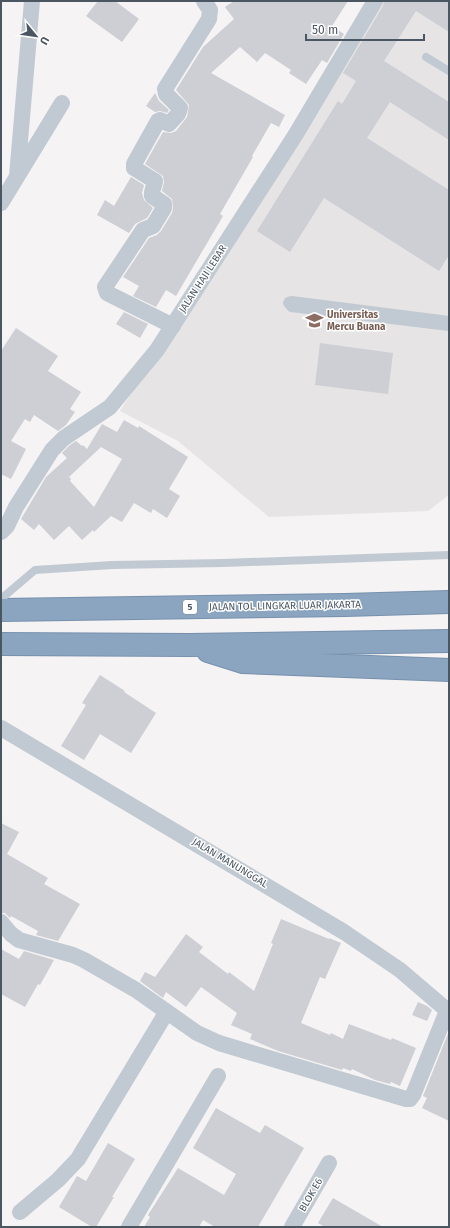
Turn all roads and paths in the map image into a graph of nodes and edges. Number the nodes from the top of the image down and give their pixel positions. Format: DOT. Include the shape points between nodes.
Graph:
graph roads {
  1 [pos="32,1"];
  2 [pos="204,1"];
  3 [pos="375,1"];
  4 [pos="426,57"];
  5 [pos="449,71"];
  6 [pos="62,103"];
  7 [pos="17,176"];
  8 [pos="1,203"];
  9 [pos="449,320"];
  10 [pos="173,326"];
  11 [pos="449,327"];
  12 [pos="1,532"];
  13 [pos="449,555"];
  14 [pos="1,599"];
  15 [pos="449,602"];
  16 [pos="1,610"];
  17 [pos="449,641"];
  18 [pos="1,644"];
  19 [pos="190,645"];
  20 [pos="449,670"];
  21 [pos="1,728"];
  22 [pos="1,922"];
  23 [pos="447,1008"];
  24 [pos="166,1013"];
  25 [pos="218,1076"];
  26 [pos="329,1163"];
  27 [pos="20,1212"];
  28 [pos="129,1227"];
  29 [pos="292,1227"];
  1 -- 7 [label="street"];
  2 -- 10 [label="street" via="210,10 209,19 165,89 166,94 180,108 178,114 169,124 158,120 134,164 134,168 155,181 151,190 152,196 164,204 164,208 153,226 143,230 104,287 107,293"];
  3 -- 10 [label="street, JALAN HAJI LEBAR" via="296,134"];
  4 -- 5 [label="lane"];
  6 -- 7 [label="street"];
  7 -- 8 [label="street"];
  9 -- 11 [label="lane" via="292,300 287,303 291,308"];
  10 -- 12 [label="street, JALAN HAJI LEBAR" via="158,350 110,407 64,438 52,450"];
  13 -- 14 [label="lane" via="112,565 35,570"];
  15 -- 16 [label="highway, JALAN TOL LINGKAR LUAR JAKARTA / 5"];
  17 -- 19 [label="highway"];
  18 -- 19 [label="highway"];
  19 -- 20 [label="highway" via="243,662"];
  21 -- 23 [label="street, JALAN MANUNGGAL" via="344,932 400,970"];
  22 -- 24 [label="street" via="19,940 84,960 136,990"];
  23 -- 24 [label="street" via="410,1100 219,1043 197,1033"];
  24 -- 27 [label="street" via="78,1159 58,1180"];
  25 -- 28 [label="street"];
  26 -- 29 [label="street, BLOK E6"];
}
